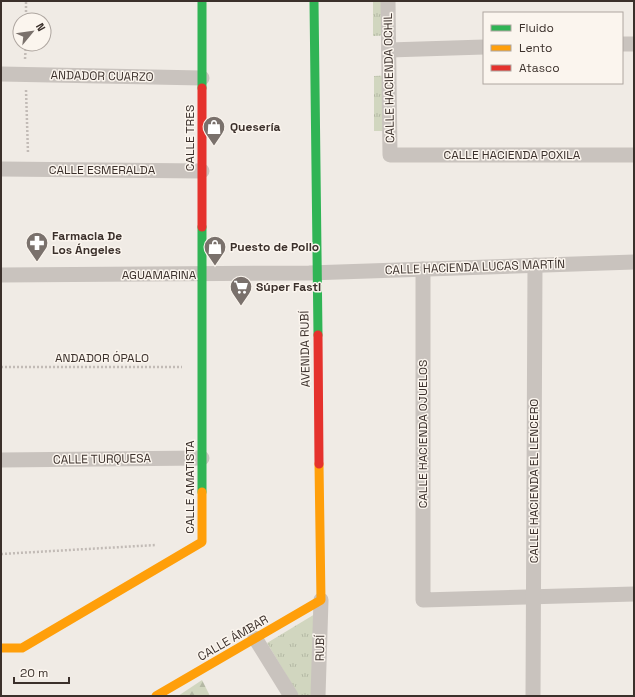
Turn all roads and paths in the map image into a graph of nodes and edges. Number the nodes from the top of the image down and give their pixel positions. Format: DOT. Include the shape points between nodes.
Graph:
graph roads {
  1 [pos="26,1"];
  2 [pos="202,1"];
  3 [pos="314,1"];
  4 [pos="388,1"];
  5 [pos="26,12"];
  6 [pos="623,44"];
  7 [pos="634,44"];
  8 [pos="483,47"];
  9 [pos="389,50"];
  10 [pos="26,52"];
  11 [pos="1,74"];
  12 [pos="25,75"];
  13 [pos="202,78"];
  14 [pos="390,155"];
  15 [pos="634,155"];
  16 [pos="1,169"];
  17 [pos="28,169"];
  18 [pos="202,171"];
  19 [pos="634,262"];
  20 [pos="535,265"];
  21 [pos="423,269"];
  22 [pos="316,272"];
  23 [pos="1,275"];
  24 [pos="202,275"];
  25 [pos="1,367"];
  26 [pos="202,367"];
  27 [pos="202,458"];
  28 [pos="1,460"];
  29 [pos="164,544"];
  30 [pos="1,554"];
  31 [pos="634,594"];
  32 [pos="534,597"];
  33 [pos="321,600"];
  34 [pos="255,638"];
  35 [pos="1,648"];
  36 [pos="156,696"];
  37 [pos="291,696"];
  38 [pos="318,696"];
  39 [pos="533,696"];
  1 -- 5 [label="path"];
  2 -- 13 [label="street, CALLE TRES"];
  3 -- 22 [label="street, AVENIDA RUBÍ"];
  4 -- 9 [label="street, CALLE HACIENDA OCHIL"];
  6 -- 7 [label="street"];
  8 -- 9 [label="street"];
  9 -- 14 [label="street, CALLE HACIENDA OCHIL"];
  10 -- 12 [label="path"];
  11 -- 12 [label="street, ANDADOR CUARZO"];
  12 -- 13 [label="street, ANDADOR CUARZO"];
  12 -- 17 [label="path"];
  13 -- 18 [label="street, CALLE TRES"];
  14 -- 15 [label="street, CALLE HACIENDA POXILA"];
  16 -- 17 [label="street, CALLE ESMERALDA"];
  17 -- 18 [label="street, CALLE ESMERALDA"];
  18 -- 24 [label="street, CALLE TRES"];
  19 -- 20 [label="street, CALLE HACIENDA LUCAS MARTÍN"];
  20 -- 21 [label="street, CALLE HACIENDA LUCAS MARTÍN"];
  20 -- 32 [label="street, CALLE HACIENDA EL LENCERO"];
  21 -- 22 [label="street, CALLE HACIENDA LUCAS MARTÍN"];
  21 -- 32 [label="street, CALLE HACIENDA OJUELOS" via="423,600"];
  22 -- 24 [label="street, AGUAMARINA"];
  22 -- 33 [label="street, AVENIDA RUBÍ"];
  23 -- 24 [label="street, AGUAMARINA"];
  24 -- 26 [label="street, CALLE AMATISTA"];
  25 -- 26 [label="path, ANDADOR ÓPALO"];
  26 -- 27 [label="street, CALLE AMATISTA"];
  27 -- 28 [label="street, CALLE TURQUESA"];
  27 -- 35 [label="street, CALLE AMATISTA" via="202,542 22,648"];
  29 -- 30 [label="path"];
  31 -- 32 [label="street"];
  32 -- 39 [label="street, CALLE HACIENDA EL LENCERO"];
  33 -- 34 [label="street, CALLE ÁMBAR"];
  33 -- 38 [label="street, RUBÍ"];
  34 -- 36 [label="street, CALLE ÁMBAR"];
  34 -- 37 [label="street"];
}
